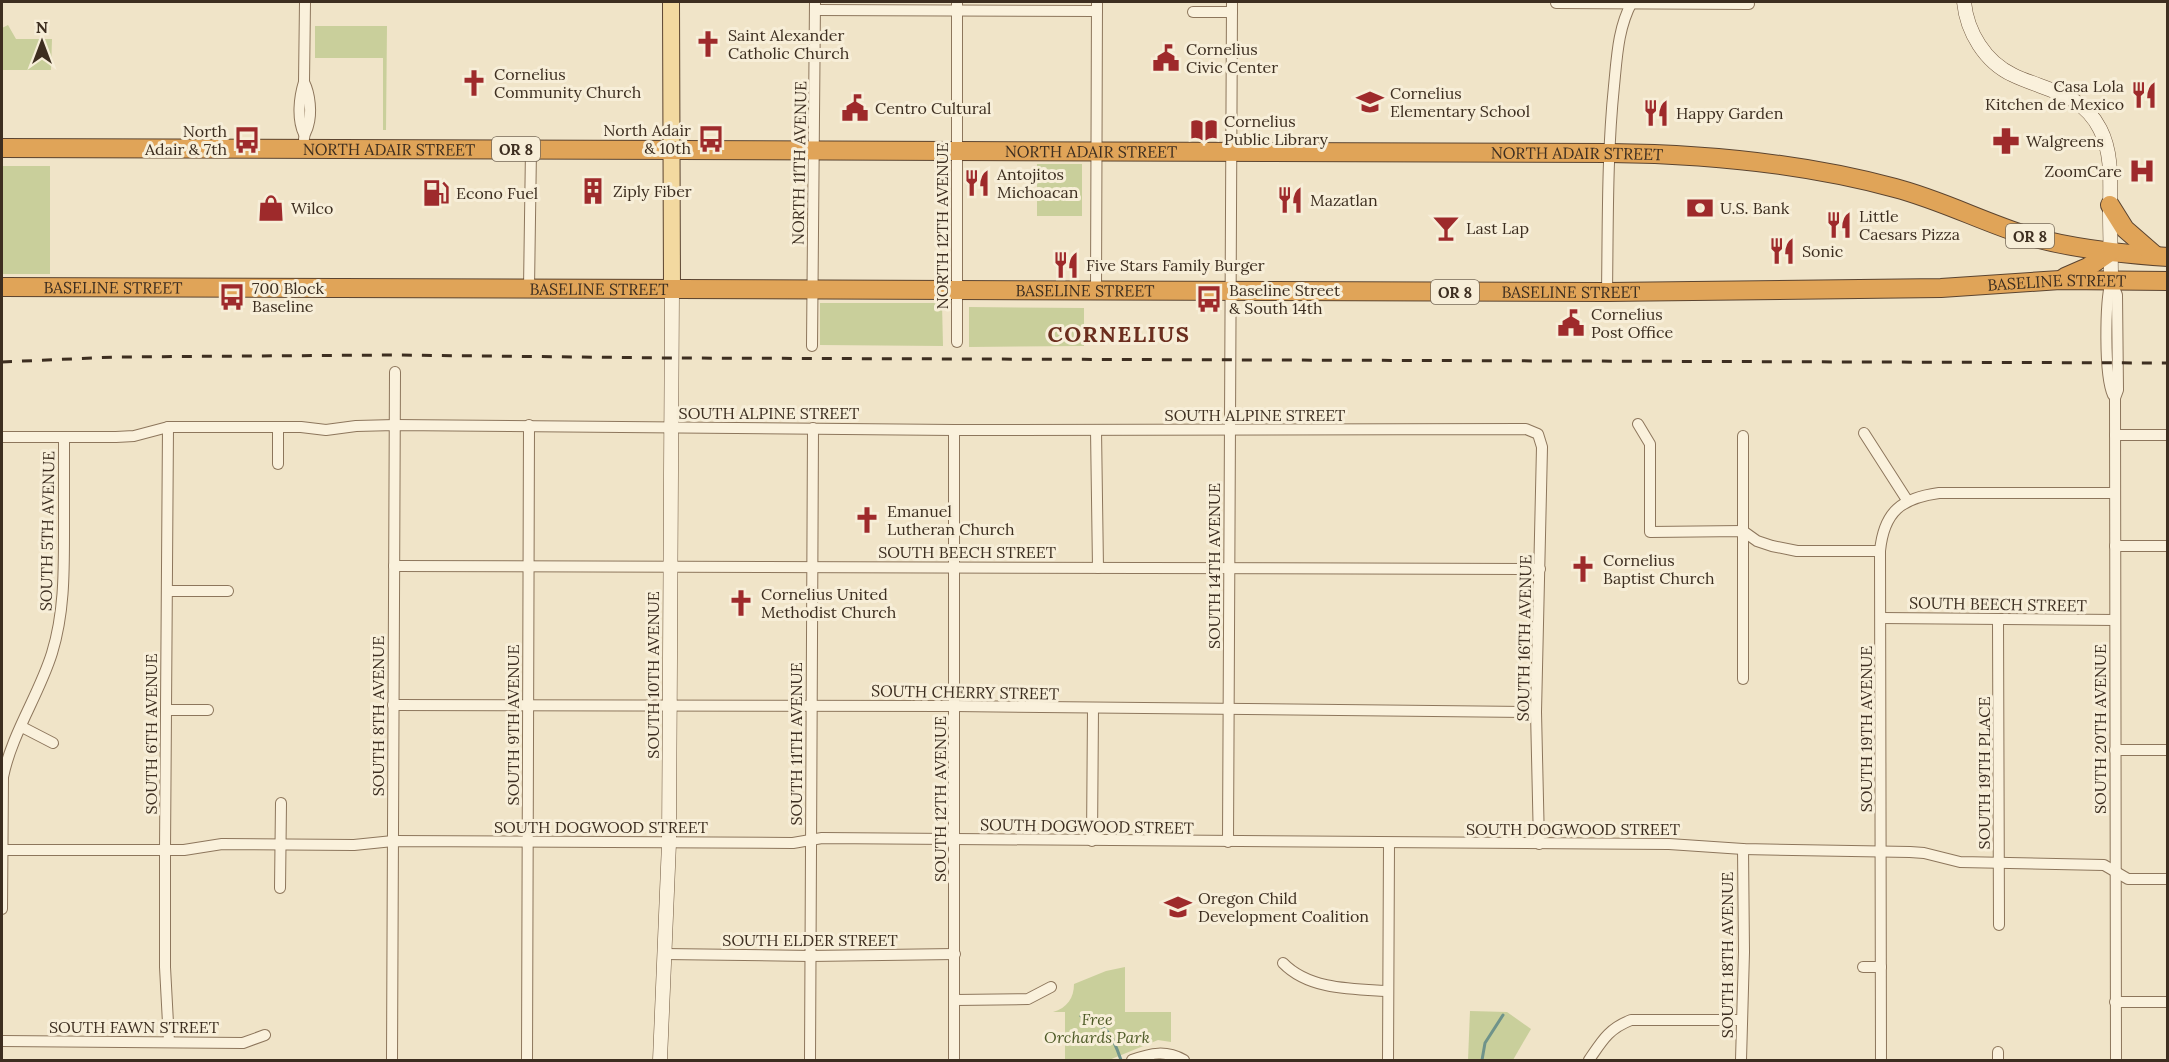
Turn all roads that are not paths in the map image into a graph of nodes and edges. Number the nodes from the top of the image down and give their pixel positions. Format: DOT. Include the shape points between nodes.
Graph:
graph roads {
  1 [pos="305,2"];
  2 [pos="671,2"];
  3 [pos="1750,2"];
  4 [pos="1964,2"];
  5 [pos="1556,3"];
  6 [pos="1632,3"];
  7 [pos="815,6"];
  8 [pos="957,6"];
  9 [pos="1096,6"];
  10 [pos="1232,7"];
  11 [pos="1193,12"];
  12 [pos="304,141"];
  13 [pos="2,148"];
  14 [pos="531,149"];
  15 [pos="671,149"];
  16 [pos="815,150"];
  17 [pos="957,151"];
  18 [pos="1096,151"];
  19 [pos="1231,152"];
  20 [pos="1610,153"];
  21 [pos="2110,205"];
  22 [pos="2110,252"];
  23 [pos="2164,259"];
  24 [pos="2060,280"];
  25 [pos="2111,280"];
  26 [pos="2168,281"];
  27 [pos="2,287"];
  28 [pos="529,288"];
  29 [pos="672,290"];
  30 [pos="812,290"];
  31 [pos="956,290"];
  32 [pos="1096,291"];
  33 [pos="1231,291"];
  34 [pos="1607,292"];
  35 [pos="957,342"];
  36 [pos="812,346"];
  37 [pos="395,372"];
  38 [pos="1638,424"];
  39 [pos="395,425"];
  40 [pos="529,425"];
  41 [pos="168,427"];
  42 [pos="278,427"];
  43 [pos="670,427"];
  44 [pos="813,428"];
  45 [pos="954,430"];
  46 [pos="1096,430"];
  47 [pos="1230,430"];
  48 [pos="1864,433"];
  49 [pos="1538,434"];
  50 [pos="2115,435"];
  51 [pos="2168,435"];
  52 [pos="1743,436"];
  53 [pos="2,437"];
  54 [pos="64,437"];
  55 [pos="278,464"];
  56 [pos="2115,493"];
  57 [pos="1907,500"];
  58 [pos="1743,531"];
  59 [pos="2115,546"];
  60 [pos="2168,546"];
  61 [pos="1880,551"];
  62 [pos="394,566"];
  63 [pos="529,566"];
  64 [pos="670,567"];
  65 [pos="812,567"];
  66 [pos="954,567"];
  67 [pos="1098,568"];
  68 [pos="1229,569"];
  69 [pos="1540,569"];
  70 [pos="167,591"];
  71 [pos="228,591"];
  72 [pos="1881,618"];
  73 [pos="1998,620"];
  74 [pos="2115,620"];
  75 [pos="1743,679"];
  76 [pos="393,705"];
  77 [pos="528,705"];
  78 [pos="670,705"];
  79 [pos="811,706"];
  80 [pos="954,706"];
  81 [pos="1093,708"];
  82 [pos="1229,708"];
  83 [pos="208,710"];
  84 [pos="166,711"];
  85 [pos="1536,712"];
  86 [pos="22,727"];
  87 [pos="53,743"];
  88 [pos="2115,750"];
  89 [pos="2168,750"];
  90 [pos="4,755"];
  91 [pos="280,803"];
  92 [pos="811,840"];
  93 [pos="954,840"];
  94 [pos="393,841"];
  95 [pos="1092,841"];
  96 [pos="528,842"];
  97 [pos="1228,842"];
  98 [pos="669,843"];
  99 [pos="1389,843"];
  100 [pos="280,844"];
  101 [pos="1539,844"];
  102 [pos="1743,849"];
  103 [pos="2,850"];
  104 [pos="165,850"];
  105 [pos="1882,851"];
  106 [pos="1999,863"];
  107 [pos="2116,871"];
  108 [pos="2168,879"];
  109 [pos="280,888"];
  110 [pos="2,909"];
  111 [pos="1999,925"];
  112 [pos="664,954"];
  113 [pos="955,954"];
  114 [pos="810,956"];
  115 [pos="1282,963"];
  116 [pos="1863,967"];
  117 [pos="1881,967"];
  118 [pos="1051,987"];
  119 [pos="1388,991"];
  120 [pos="955,1000"];
  121 [pos="2115,1002"];
  122 [pos="2168,1002"];
  123 [pos="1742,1020"];
  124 [pos="265,1035"];
  125 [pos="2,1041"];
  126 [pos="169,1042"];
  127 [pos="392,1060"];
  128 [pos="527,1060"];
  129 [pos="660,1060"];
  130 [pos="810,1060"];
  131 [pos="954,1060"];
  132 [pos="1132,1060"];
  133 [pos="1185,1060"];
  134 [pos="1388,1060"];
  135 [pos="1589,1060"];
  136 [pos="1741,1060"];
  137 [pos="1881,1060"];
  138 [pos="2116,1060"];
  1 -- 12 [label="street" via="300,125"];
  2 -- 15 [label="main road"];
  3 -- 6 [label="street"];
  4 -- 21 [label="main road" via="1978,45 1995,64 2069,97 2096,122 2107,150"];
  5 -- 6 [label="street"];
  6 -- 20 [label="street" via="1623,19 1618,46"];
  7 -- 8 [label="street"];
  7 -- 16 [label="street, NORTH 11TH AVENUE"];
  8 -- 9 [label="street"];
  8 -- 17 [label="street, NORTH 12TH AVENUE"];
  9 -- 18 [label="street"];
  10 -- 11 [label="street"];
  10 -- 19 [label="street, SOUTH 14TH AVENUE"];
  12 -- 13 [label="highway, NORTH ADAIR STREET / OR 8"];
  12 -- 14 [label="highway, NORTH ADAIR STREET / OR 8"];
  14 -- 15 [label="highway, NORTH ADAIR STREET / OR 8"];
  14 -- 28 [label="street"];
  15 -- 16 [label="highway, NORTH ADAIR STREET / OR 8"];
  15 -- 29 [label="main road"];
  16 -- 17 [label="highway, NORTH ADAIR STREET / OR 8"];
  16 -- 30 [label="street, NORTH 11TH AVENUE"];
  17 -- 18 [label="highway, NORTH ADAIR STREET / OR 8"];
  17 -- 31 [label="street, NORTH 12TH AVENUE"];
  18 -- 19 [label="highway, NORTH ADAIR STREET / OR 8"];
  18 -- 32 [label="street"];
  19 -- 20 [label="highway, NORTH ADAIR STREET / OR 8"];
  19 -- 33 [label="street, SOUTH 14TH AVENUE"];
  20 -- 22 [label="highway, NORTH ADAIR STREET / OR 8" via="1710,157 1839,175 1926,197 2030,236"];
  20 -- 34 [label="street"];
  21 -- 22 [label="main road"];
  21 -- 23 [label="highway" via="2125,229"];
  22 -- 23 [label="highway, NORTH ADAIR STREET / OR 8"];
  22 -- 24 [label="highway"];
  22 -- 25 [label="main road"];
  23 -- 25 [label="highway" via="2123,267"];
  24 -- 25 [label="highway, BASELINE STREET / OR 8"];
  24 -- 34 [label="highway, BASELINE STREET / OR 8" via="1941,288"];
  25 -- 26 [label="highway, BASELINE STREET / OR 8"];
  25 -- 50 [label="street, SOUTH 20TH AVENUE" via="2116,295"];
  27 -- 28 [label="highway, BASELINE STREET / OR 8"];
  28 -- 29 [label="highway, BASELINE STREET / OR 8"];
  29 -- 30 [label="highway, BASELINE STREET / OR 8"];
  29 -- 43 [label="main road, SOUTH 10TH AVENUE"];
  30 -- 31 [label="highway, BASELINE STREET / OR 8"];
  30 -- 36 [label="street"];
  31 -- 32 [label="highway, BASELINE STREET / OR 8"];
  31 -- 35 [label="street, NORTH 12TH AVENUE"];
  32 -- 33 [label="highway, BASELINE STREET / OR 8"];
  33 -- 34 [label="highway, BASELINE STREET / OR 8"];
  33 -- 47 [label="street, SOUTH 14TH AVENUE"];
  37 -- 39 [label="street, SOUTH 8TH AVENUE"];
  38 -- 58 [label="street" via="1650,444 1650,532"];
  39 -- 40 [label="street, SOUTH ALPINE STREET"];
  39 -- 42 [label="street, SOUTH ALPINE STREET" via="326,430"];
  39 -- 62 [label="street, SOUTH 8TH AVENUE"];
  40 -- 43 [label="street, SOUTH ALPINE STREET"];
  40 -- 63 [label="street, SOUTH 9TH AVENUE"];
  41 -- 42 [label="street, SOUTH ALPINE STREET"];
  41 -- 54 [label="street, SOUTH ALPINE STREET" via="134,436"];
  41 -- 70 [label="street, SOUTH 6TH AVENUE"];
  42 -- 55 [label="street"];
  43 -- 44 [label="street, SOUTH ALPINE STREET"];
  43 -- 64 [label="main road, SOUTH 10TH AVENUE"];
  44 -- 45 [label="street, SOUTH ALPINE STREET"];
  44 -- 65 [label="street, SOUTH 11TH AVENUE"];
  45 -- 46 [label="street, SOUTH ALPINE STREET"];
  45 -- 66 [label="street, SOUTH 12TH AVENUE"];
  46 -- 47 [label="street, SOUTH ALPINE STREET"];
  46 -- 67 [label="street"];
  47 -- 49 [label="street, SOUTH ALPINE STREET" via="1526,429"];
  47 -- 68 [label="street, SOUTH 14TH AVENUE"];
  48 -- 57 [label="street"];
  49 -- 69 [label="street, SOUTH 16TH AVENUE" via="1542,447"];
  50 -- 51 [label="street"];
  50 -- 56 [label="street, SOUTH 20TH AVENUE"];
  52 -- 58 [label="street"];
  53 -- 54 [label="street, SOUTH ALPINE STREET"];
  54 -- 86 [label="street, SOUTH 5TH AVENUE" via="59,624 52,653"];
  56 -- 57 [label="street" via="1939,493"];
  56 -- 59 [label="street, SOUTH 20TH AVENUE"];
  57 -- 61 [label="street, SOUTH 19TH AVENUE" via="1895,510 1886,526"];
  58 -- 61 [label="street" via="1764,544 1797,551"];
  58 -- 75 [label="street"];
  59 -- 60 [label="street"];
  59 -- 74 [label="street, SOUTH 20TH AVENUE"];
  61 -- 72 [label="street, SOUTH 19TH AVENUE"];
  62 -- 63 [label="street, SOUTH BEECH STREET"];
  62 -- 76 [label="street, SOUTH 8TH AVENUE"];
  63 -- 64 [label="street, SOUTH BEECH STREET"];
  63 -- 77 [label="street, SOUTH 9TH AVENUE"];
  64 -- 65 [label="street, SOUTH BEECH STREET"];
  64 -- 78 [label="main road, SOUTH 10TH AVENUE"];
  65 -- 66 [label="street, SOUTH BEECH STREET"];
  65 -- 79 [label="street, SOUTH 11TH AVENUE"];
  66 -- 67 [label="street, SOUTH BEECH STREET"];
  66 -- 80 [label="street, SOUTH 12TH AVENUE"];
  67 -- 68 [label="street, SOUTH BEECH STREET"];
  68 -- 69 [label="street, SOUTH BEECH STREET"];
  68 -- 82 [label="street, SOUTH 14TH AVENUE"];
  69 -- 85 [label="street, SOUTH 16TH AVENUE"];
  70 -- 71 [label="street"];
  70 -- 84 [label="street, SOUTH 6TH AVENUE"];
  72 -- 73 [label="street, SOUTH BEECH STREET"];
  72 -- 105 [label="street, SOUTH 19TH AVENUE"];
  73 -- 74 [label="street, SOUTH BEECH STREET"];
  73 -- 106 [label="street, SOUTH 19TH PLACE"];
  74 -- 88 [label="street, SOUTH 20TH AVENUE"];
  76 -- 77 [label="street, SOUTH CHERRY STREET"];
  76 -- 94 [label="street, SOUTH 8TH AVENUE"];
  77 -- 78 [label="street, SOUTH CHERRY STREET"];
  77 -- 96 [label="street, SOUTH 9TH AVENUE"];
  78 -- 79 [label="street, SOUTH CHERRY STREET"];
  78 -- 98 [label="main road, SOUTH 10TH AVENUE"];
  79 -- 80 [label="street, SOUTH CHERRY STREET"];
  79 -- 92 [label="street, SOUTH 11TH AVENUE"];
  80 -- 81 [label="street, SOUTH CHERRY STREET"];
  80 -- 93 [label="street, SOUTH 12TH AVENUE"];
  81 -- 82 [label="street, SOUTH CHERRY STREET"];
  81 -- 95 [label="street"];
  82 -- 85 [label="street, SOUTH CHERRY STREET"];
  82 -- 97 [label="street, SOUTH 14TH AVENUE"];
  83 -- 84 [label="street"];
  84 -- 104 [label="street, SOUTH 6TH AVENUE"];
  85 -- 101 [label="street, SOUTH 16TH AVENUE"];
  86 -- 87 [label="street"];
  86 -- 90 [label="street, SOUTH 5TH AVENUE"];
  88 -- 89 [label="street"];
  88 -- 107 [label="street, SOUTH 20TH AVENUE"];
  90 -- 103 [label="street, SOUTH 5TH AVENUE"];
  91 -- 100 [label="street"];
  92 -- 93 [label="street, SOUTH DOGWOOD STREET"];
  92 -- 98 [label="street, SOUTH DOGWOOD STREET"];
  92 -- 114 [label="street, SOUTH 11TH AVENUE"];
  93 -- 95 [label="street, SOUTH DOGWOOD STREET"];
  93 -- 113 [label="street, SOUTH 12TH AVENUE"];
  94 -- 96 [label="street, SOUTH DOGWOOD STREET"];
  94 -- 100 [label="street, SOUTH DOGWOOD STREET"];
  94 -- 127 [label="street, SOUTH 8TH AVENUE"];
  95 -- 97 [label="street, SOUTH DOGWOOD STREET"];
  96 -- 98 [label="street, SOUTH DOGWOOD STREET"];
  96 -- 128 [label="street, SOUTH 9TH AVENUE"];
  97 -- 99 [label="street, SOUTH DOGWOOD STREET"];
  98 -- 112 [label="main road, SOUTH 10TH AVENUE"];
  99 -- 101 [label="street, SOUTH DOGWOOD STREET"];
  99 -- 119 [label="street"];
  100 -- 104 [label="street, SOUTH DOGWOOD STREET" via="222,844"];
  100 -- 109 [label="street"];
  101 -- 102 [label="street, SOUTH DOGWOOD STREET" via="1669,844"];
  102 -- 105 [label="street, SOUTH DOGWOOD STREET"];
  102 -- 123 [label="street, SOUTH 18TH AVENUE"];
  103 -- 104 [label="street, SOUTH DOGWOOD STREET"];
  103 -- 110 [label="street, SOUTH 5TH AVENUE"];
  104 -- 126 [label="street, SOUTH 6TH AVENUE"];
  105 -- 106 [label="street, SOUTH DOGWOOD STREET"];
  105 -- 117 [label="street, SOUTH 19TH AVENUE"];
  106 -- 107 [label="street, SOUTH DOGWOOD STREET" via="2104,865"];
  106 -- 111 [label="street, SOUTH 19TH PLACE"];
  107 -- 108 [label="street, SOUTH DOGWOOD STREET" via="2128,879"];
  107 -- 121 [label="street, SOUTH 20TH AVENUE"];
  112 -- 114 [label="street, SOUTH ELDER STREET"];
  112 -- 129 [label="main road, SOUTH 10TH AVENUE"];
  113 -- 114 [label="street, SOUTH ELDER STREET"];
  113 -- 120 [label="street, SOUTH 12TH AVENUE"];
  114 -- 130 [label="street, SOUTH 11TH AVENUE"];
  115 -- 119 [label="street" via="1290,971 1319,984"];
  116 -- 117 [label="street"];
  117 -- 137 [label="street, SOUTH 19TH AVENUE"];
  118 -- 120 [label="street" via="1021,1000"];
  119 -- 134 [label="street"];
  120 -- 131 [label="street, SOUTH 12TH AVENUE"];
  121 -- 122 [label="street"];
  121 -- 138 [label="street, SOUTH 20TH AVENUE"];
  123 -- 135 [label="street" via="1631,1020 1617,1025"];
  123 -- 136 [label="street, SOUTH 18TH AVENUE"];
  124 -- 126 [label="street, SOUTH FAWN STREET" via="243,1043"];
  125 -- 126 [label="street, SOUTH FAWN STREET"];
  132 -- 133 [label="street" via="1160,1053"];
}
